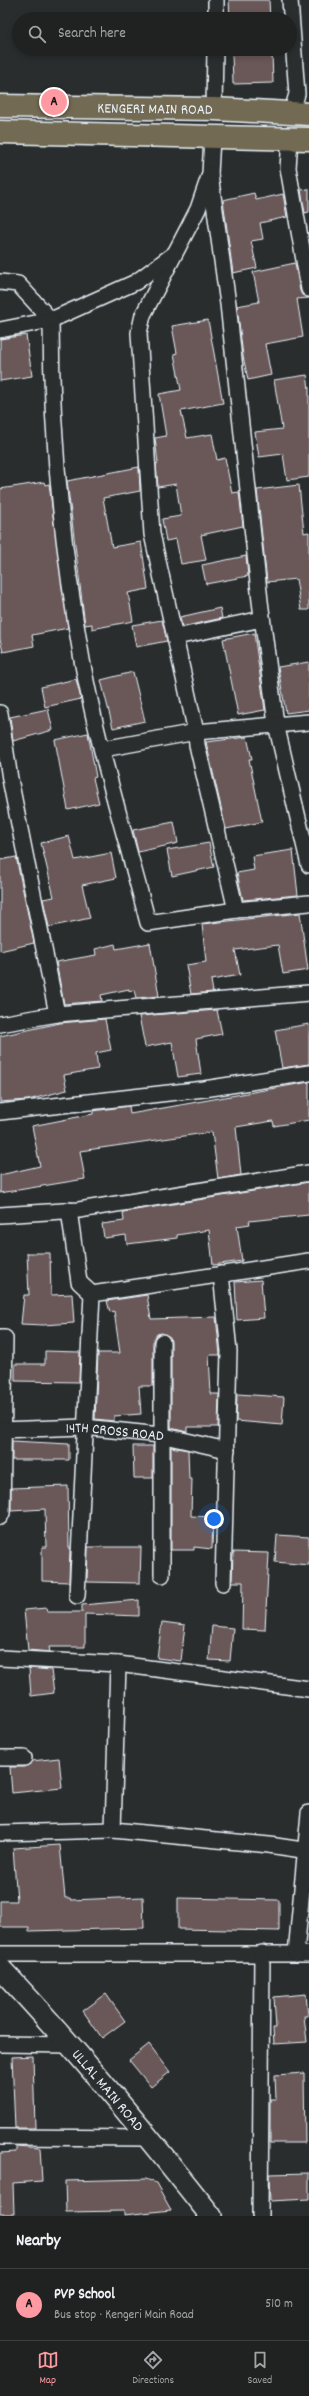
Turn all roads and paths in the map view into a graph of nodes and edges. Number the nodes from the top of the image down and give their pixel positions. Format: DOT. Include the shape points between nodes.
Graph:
graph roads {
  1 [pos="216,0"];
  2 [pos="290,0"];
  3 [pos="216,12"];
  4 [pos="291,12"];
  5 [pos="215,56"];
  6 [pos="294,56"];
  7 [pos="0,106"];
  8 [pos="214,109"];
  9 [pos="300,114"];
  10 [pos="0,132"];
  11 [pos="212,137"];
  12 [pos="300,139"];
  13 [pos="210,174"];
  14 [pos="174,254"];
  15 [pos="0,282"];
  16 [pos="309,289"];
  17 [pos="51,320"];
  18 [pos="0,330"];
  19 [pos="262,619"];
  20 [pos="176,638"];
  21 [pos="0,713"];
  22 [pos="309,722"];
  23 [pos="276,724"];
  24 [pos="196,732"];
  25 [pos="103,749"];
  26 [pos="5,780"];
  27 [pos="309,865"];
  28 [pos="309,903"];
  29 [pos="236,910"];
  30 [pos="309,993"];
  31 [pos="57,1014"];
  32 [pos="0,1024"];
  33 [pos="309,1073"];
  34 [pos="0,1112"];
  35 [pos="309,1172"];
  36 [pos="69,1210"];
  37 [pos="0,1215"];
  38 [pos="309,1261"];
  39 [pos="221,1274"];
  40 [pos="92,1294"];
  41 [pos="0,1338"];
  42 [pos="162,1342"];
  43 [pos="84,1427"];
  44 [pos="2,1430"];
  45 [pos="162,1435"];
  46 [pos="227,1450"];
  47 [pos="0,1517"];
  48 [pos="162,1575"];
  49 [pos="223,1583"];
  50 [pos="77,1596"];
  51 [pos="0,1658"];
  52 [pos="118,1664"];
  53 [pos="309,1688"];
  54 [pos="0,1758"];
  55 [pos="24,1758"];
  56 [pos="309,1813"];
  57 [pos="113,1830"];
  58 [pos="0,1833"];
  59 [pos="307,1851"];
  60 [pos="262,1953"];
  61 [pos="0,1954"];
  62 [pos="302,1954"];
  63 [pos="0,1968"];
  64 [pos="0,2044"];
  65 [pos="70,2045"];
  66 [pos="0,2137"];
  67 [pos="150,2138"];
  68 [pos="211,2216"];
  69 [pos="260,2216"];
  1 -- 3 [label="street"];
  2 -- 4 [label="street"];
  5 -- 8 [label="street"];
  6 -- 9 [label="street"];
  7 -- 8 [label="main road, KENGERI MAIN ROAD"];
  8 -- 9 [label="main road, KENGERI MAIN ROAD"];
  10 -- 11 [label="main road, KENGERI MAIN ROAD"];
  11 -- 12 [label="main road, KENGERI MAIN ROAD"];
  11 -- 13 [label="street"];
  12 -- 16 [label="street" via="288,168"];
  13 -- 14 [label="street" via="198,209"];
  13 -- 19 [label="street" via="228,304"];
  14 -- 17 [label="street" via="136,282"];
  14 -- 20 [label="street" via="143,315 139,333 152,534"];
  15 -- 17 [label="street" via="18,284"];
  17 -- 18 [label="street"];
  17 -- 25 [label="street" via="59,500 82,660"];
  19 -- 20 [label="street"];
  19 -- 23 [label="street"];
  20 -- 24 [label="street"];
  21 -- 26 [label="street"];
  22 -- 23 [label="street"];
  23 -- 24 [label="street"];
  23 -- 27 [label="street"];
  24 -- 25 [label="street"];
  24 -- 29 [label="street"];
  25 -- 29 [label="street" via="148,923"];
  26 -- 31 [label="street"];
  28 -- 29 [label="street"];
  30 -- 31 [label="street"];
  31 -- 32 [label="street"];
  33 -- 34 [label="street" via="204,1089"];
  35 -- 36 [label="street"];
  36 -- 37 [label="street"];
  36 -- 40 [label="street" via="79,1282"];
  38 -- 39 [label="street"];
  39 -- 40 [label="street"];
  39 -- 46 [label="street" via="229,1351"];
  40 -- 43 [label="street"];
  41 -- 44 [label="street" via="5,1338"];
  42 -- 45 [label="street"];
  43 -- 44 [label="street, 14TH CROSS ROAD"];
  43 -- 45 [label="street, 14TH CROSS ROAD"];
  43 -- 50 [label="street"];
  44 -- 47 [label="street"];
  45 -- 46 [label="street, 14TH CROSS ROAD"];
  45 -- 48 [label="street"];
  46 -- 49 [label="street"];
  51 -- 52 [label="street"];
  52 -- 53 [label="street"];
  52 -- 57 [label="street"];
  54 -- 55 [label="street"];
  56 -- 59 [label="street"];
  57 -- 58 [label="street"];
  57 -- 59 [label="street"];
  59 -- 62 [label="street"];
  60 -- 61 [label="street"];
  60 -- 62 [label="street"];
  60 -- 69 [label="street"];
  63 -- 65 [label="main road, ULLAL MAIN ROAD"];
  64 -- 65 [label="street"];
  65 -- 67 [label="main road, ULLAL MAIN ROAD"];
  66 -- 67 [label="street"];
  67 -- 68 [label="main road, ULLAL MAIN ROAD"];
}
